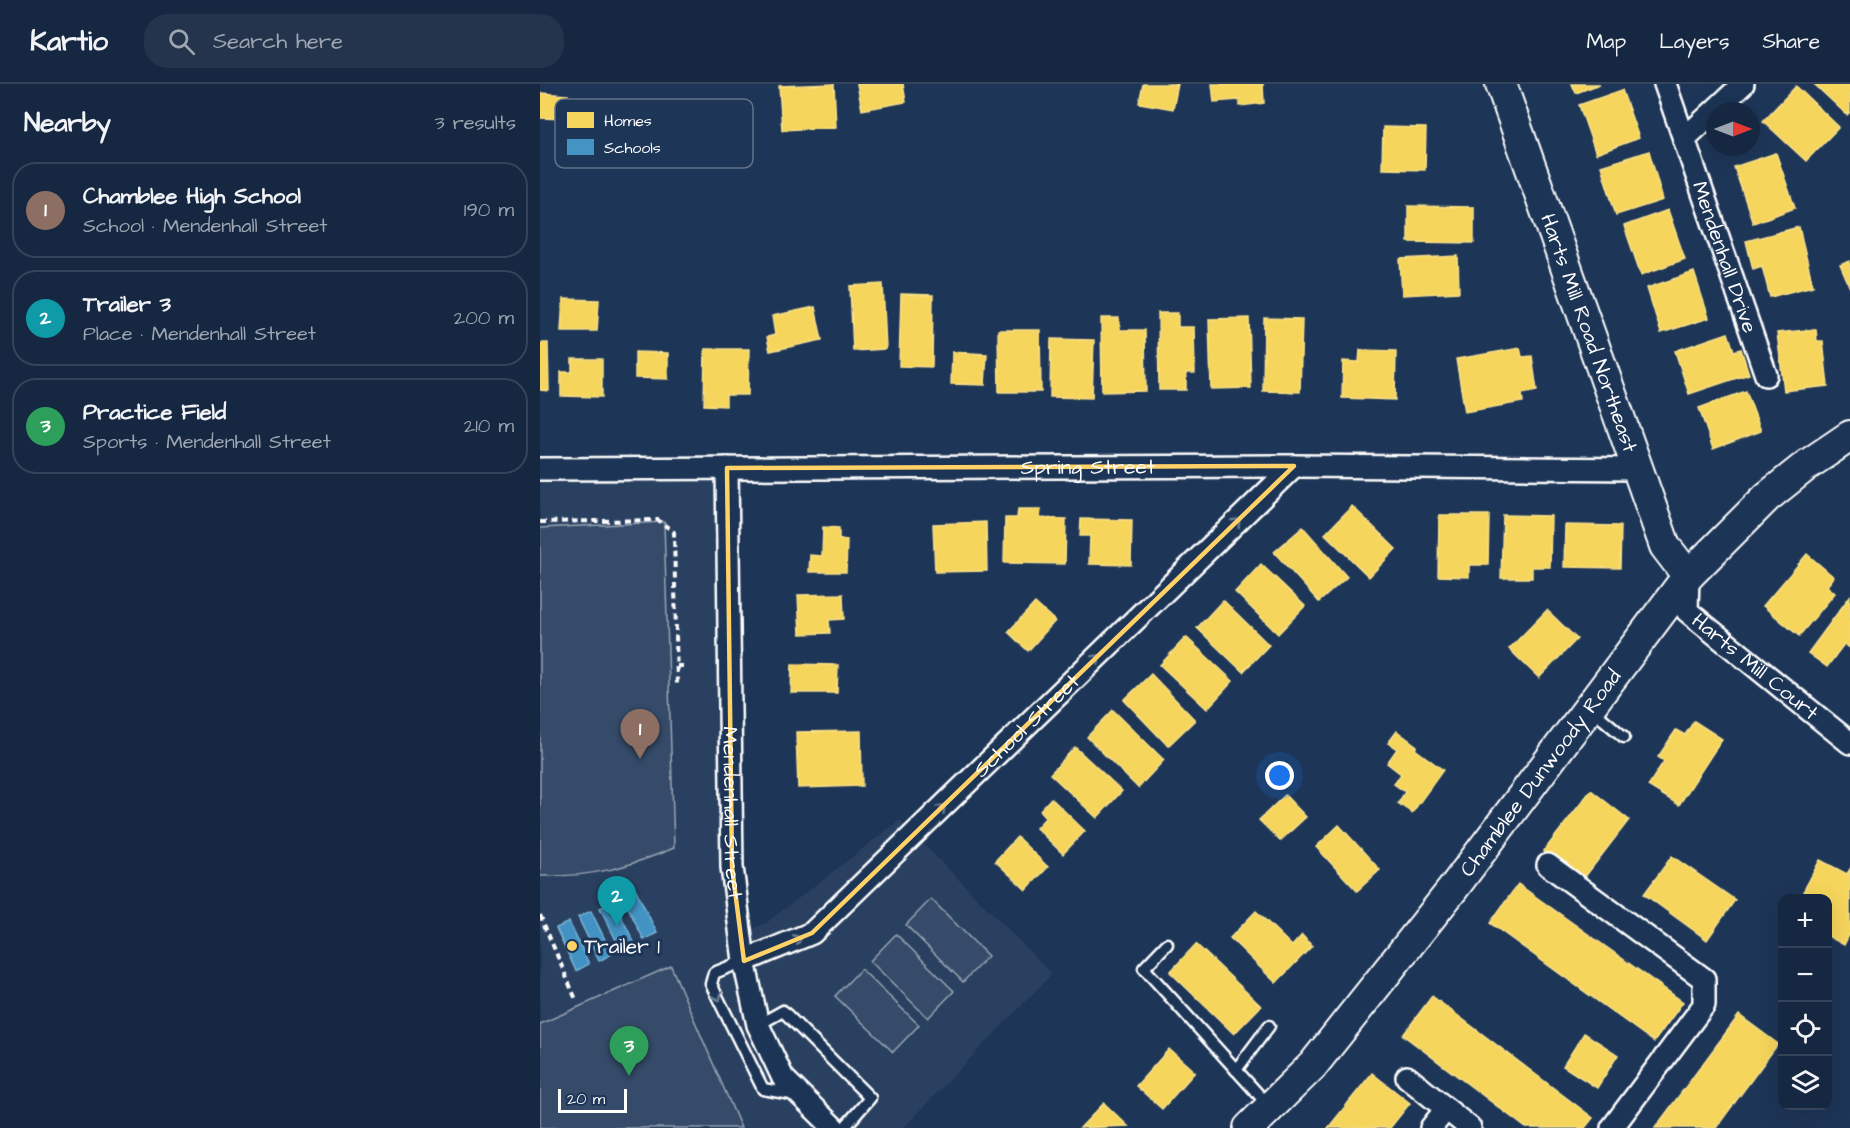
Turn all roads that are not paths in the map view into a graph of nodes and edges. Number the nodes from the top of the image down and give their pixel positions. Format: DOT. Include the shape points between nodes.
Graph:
graph roads {
  1 [pos="1501,84"];
  2 [pos="1665,84"];
  3 [pos="1743,84"];
  4 [pos="1684,139"];
  5 [pos="1766,375"];
  6 [pos="1850,436"];
  7 [pos="1294,466"];
  8 [pos="727,468"];
  9 [pos="540,469"];
  10 [pos="1636,469"];
  11 [pos="1688,576"];
  12 [pos="1589,708"];
  13 [pos="1623,737"];
  14 [pos="1850,743"];
  15 [pos="1548,865"];
  16 [pos="1167,944"];
  17 [pos="744,961"];
  18 [pos="758,1025"];
  19 [pos="1269,1026"];
  20 [pos="1236,1070"];
  21 [pos="1407,1077"];
  22 [pos="802,1097"];
  23 [pos="1446,1109"];
  24 [pos="1260,1121"];
  25 [pos="834,1128"];
  26 [pos="844,1128"];
  27 [pos="1431,1128"];
  28 [pos="1470,1128"];
  29 [pos="1612,1128"];
  1 -- 10 [label="street, Harts Mill Road Northeast"];
  2 -- 4 [label="street, Mendenhall Drive"];
  3 -- 4 [label="street"];
  4 -- 5 [label="street, Mendenhall Drive"];
  6 -- 11 [label="street, Chamblee Dunwoody Road" via="1767,497"];
  7 -- 8 [label="street, Spring Street"];
  7 -- 10 [label="street, Spring Street"];
  17 -- 7 [label="street, School Street, one-way" via="812,933"];
  8 -- 9 [label="street, Spring Street"];
  8 -- 17 [label="street, Mendenhall Street" via="732,867"];
  10 -- 11 [label="street, Harts Mill Road Northeast" via="1665,546"];
  11 -- 12 [label="street, Chamblee Dunwoody Road"];
  11 -- 14 [label="street, Harts Mill Court" via="1687,611"];
  12 -- 13 [label="lane"];
  12 -- 24 [label="street, Chamblee Dunwoody Road" via="1343,1029"];
  15 -- 29 [label="street" via="1704,979 1704,1005"];
  16 -- 20 [label="lane" via="1144,968"];
  17 -- 18 [label="street, Mendenhall Street"];
  17 -- 22 [label="lane, one-way" via="714,973 711,984 764,1089"];
  18 -- 22 [label="street, Mendenhall Street" via="783,1078"];
  18 -- 26 [label="lane" via="783,1011 870,1098"];
  19 -- 20 [label="lane"];
  20 -- 24 [label="lane"];
  21 -- 23 [label="street"];
  22 -- 25 [label="street, Mendenhall Street"];
  23 -- 27 [label="street"];
  23 -- 28 [label="street"];
}
